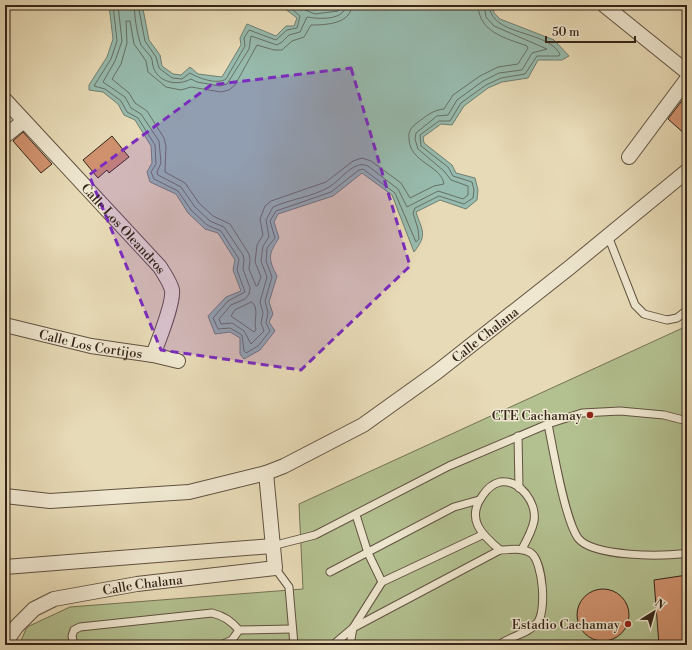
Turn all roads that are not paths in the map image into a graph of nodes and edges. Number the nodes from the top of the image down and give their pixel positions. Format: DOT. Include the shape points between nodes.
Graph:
graph roads {
  1 [pos="604,5"];
  2 [pos="687,72"];
  3 [pos="687,79"];
  4 [pos="5,100"];
  5 [pos="24,121"];
  6 [pos="5,136"];
  7 [pos="629,157"];
  8 [pos="687,171"];
  9 [pos="608,236"];
  10 [pos="687,310"];
  11 [pos="5,326"];
  12 [pos="153,355"];
  13 [pos="178,361"];
  14 [pos="687,420"];
  15 [pos="548,424"];
  16 [pos="518,436"];
  17 [pos="266,473"];
  18 [pos="519,488"];
  19 [pos="5,496"];
  20 [pos="479,500"];
  21 [pos="356,515"];
  22 [pos="482,535"];
  23 [pos="272,546"];
  24 [pos="522,549"];
  25 [pos="500,550"];
  26 [pos="368,553"];
  27 [pos="687,553"];
  28 [pos="5,567"];
  29 [pos="275,568"];
  30 [pos="330,572"];
  31 [pos="382,582"];
  32 [pos="354,628"];
  33 [pos="292,629"];
  34 [pos="239,630"];
  35 [pos="5,643"];
  36 [pos="74,645"];
  37 [pos="221,645"];
  38 [pos="294,645"];
  39 [pos="333,645"];
  40 [pos="350,645"];
  41 [pos="499,645"];
  1 -- 2 [label="street"];
  3 -- 7 [label="street"];
  4 -- 5 [label="street, Calle Los Oleandros"];
  5 -- 6 [label="street"];
  5 -- 12 [label="street, Calle Los Oleandros" via="160,267 167,278 172,290 171,301"];
  8 -- 9 [label="street, Calle Chalana"];
  9 -- 10 [label="lane" via="635,305 644,314 667,320 677,318"];
  9 -- 17 [label="street, Calle Chalana" via="437,372 363,425"];
  11 -- 12 [label="street, Calle Los Cortijos" via="91,346"];
  12 -- 13 [label="street, Calle Los Cortijos"];
  14 -- 15 [label="lane" via="620,411 582,413"];
  15 -- 16 [label="lane"];
  15 -- 27 [label="lane" via="569,516 578,538 586,545 614,552"];
  16 -- 18 [label="lane"];
  16 -- 21 [label="lane" via="449,466"];
  17 -- 19 [label="street, Calle Chalana" via="189,492 50,501"];
  17 -- 23 [label="street"];
  18 -- 20 [label="lane" via="500,482 488,488"];
  18 -- 24 [label="lane" via="528,497 534,519"];
  20 -- 22 [label="lane" via="474,517"];
  20 -- 26 [label="lane" via="454,507"];
  21 -- 23 [label="lane" via="315,535"];
  21 -- 26 [label="lane"];
  22 -- 25 [label="lane"];
  22 -- 31 [label="lane"];
  23 -- 28 [label="street, Calle Chalana"];
  23 -- 29 [label="street"];
  24 -- 25 [label="lane"];
  24 -- 41 [label="lane" via="531,553 538,561 543,613 531,628"];
  25 -- 32 [label="lane"];
  26 -- 30 [label="lane"];
  26 -- 31 [label="lane"];
  29 -- 33 [label="lane" via="289,587"];
  29 -- 35 [label="street, Calle Chalana" via="137,584 54,599 34,609"];
  31 -- 32 [label="lane"];
  32 -- 39 [label="lane"];
  32 -- 40 [label="lane"];
  33 -- 34 [label="lane"];
  33 -- 38 [label="lane"];
  34 -- 36 [label="lane" via="231,621 212,613 80,627 74,630"];
  34 -- 37 [label="lane" via="232,640"];
}
